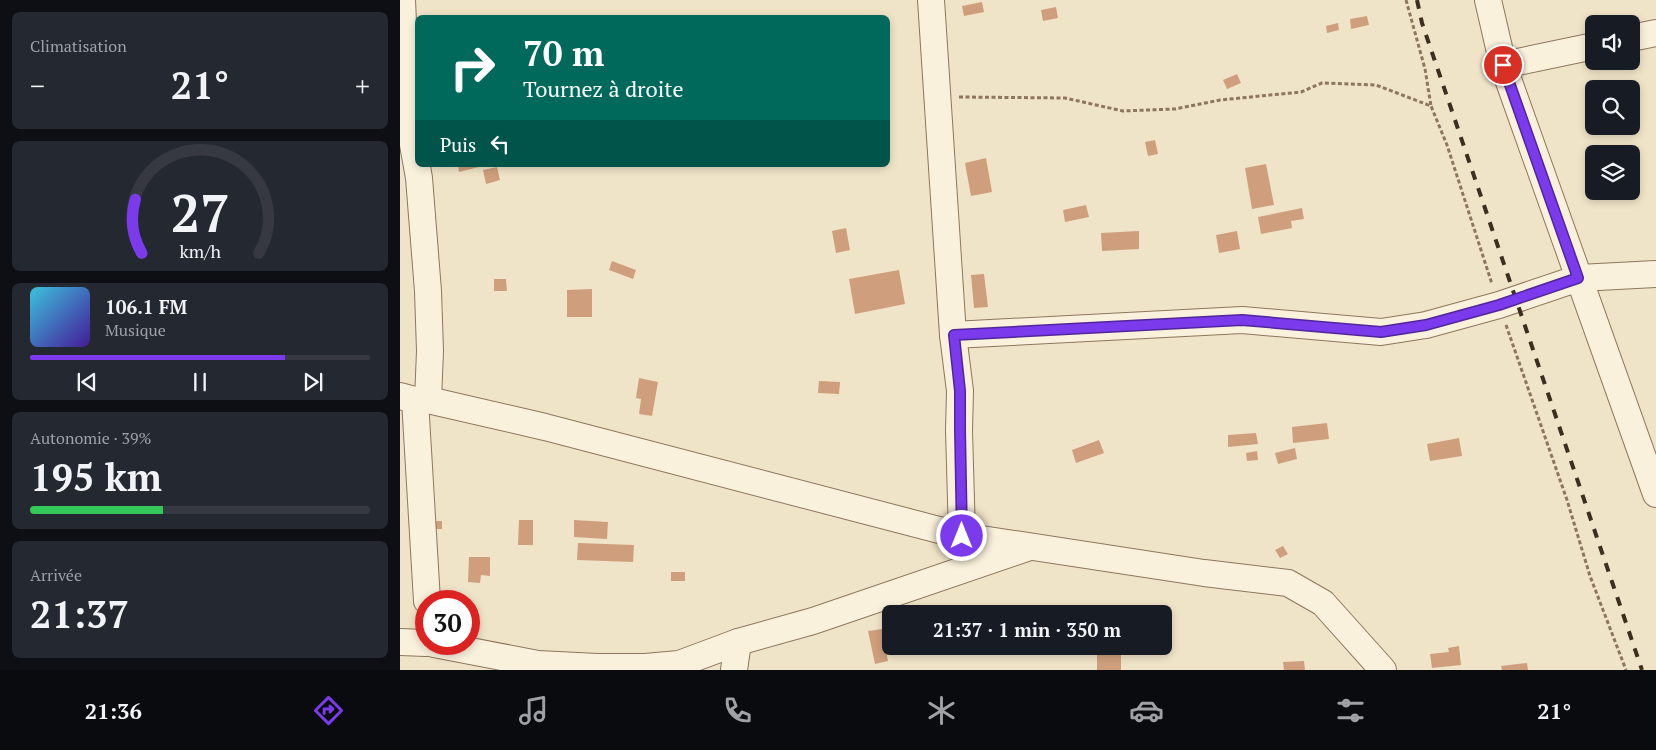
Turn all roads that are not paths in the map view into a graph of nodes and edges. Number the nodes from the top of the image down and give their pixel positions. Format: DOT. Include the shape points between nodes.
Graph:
graph roads {
  1 [pos="402,0"];
  2 [pos="931,0"];
  3 [pos="1488,0"];
  4 [pos="402,32"];
  5 [pos="1656,33"];
  6 [pos="1640,36"];
  7 [pos="1585,48"];
  8 [pos="1503,65"];
  9 [pos="415,156"];
  10 [pos="417,167"];
  11 [pos="1656,274"];
  12 [pos="1578,278"];
  13 [pos="954,335"];
  14 [pos="414,399"];
  15 [pos="1656,494"];
  16 [pos="962,536"];
  17 [pos="1032,546"];
  18 [pos="426,590"];
  19 [pos="400,642"];
  20 [pos="738,642"];
  21 [pos="415,643"];
  22 [pos="480,653"];
  23 [pos="683,667"];
  24 [pos="734,670"];
  25 [pos="1383,670"];
  1 -- 4 [label="street"];
  2 -- 13 [label="street"];
  3 -- 8 [label="street"];
  4 -- 9 [label="street" via="407,111"];
  5 -- 6 [label="street"];
  7 -- 8 [label="street"];
  8 -- 12 [label="street"];
  10 -- 14 [label="street" via="430,351"];
  11 -- 12 [label="street"];
  12 -- 13 [label="street" via="1499,305 1426,325 1381,332 1242,320"];
  12 -- 15 [label="street"];
  13 -- 16 [label="street" via="960,391"];
  14 -- 16 [label="street" via="545,427"];
  14 -- 18 [label="street"];
  16 -- 17 [label="street"];
  17 -- 20 [label="street" via="813,622"];
  17 -- 25 [label="street" via="1288,583 1322,603"];
  19 -- 21 [label="street"];
  20 -- 23 [label="street"];
  20 -- 24 [label="street"];
  22 -- 23 [label="street" via="538,664"];
}
